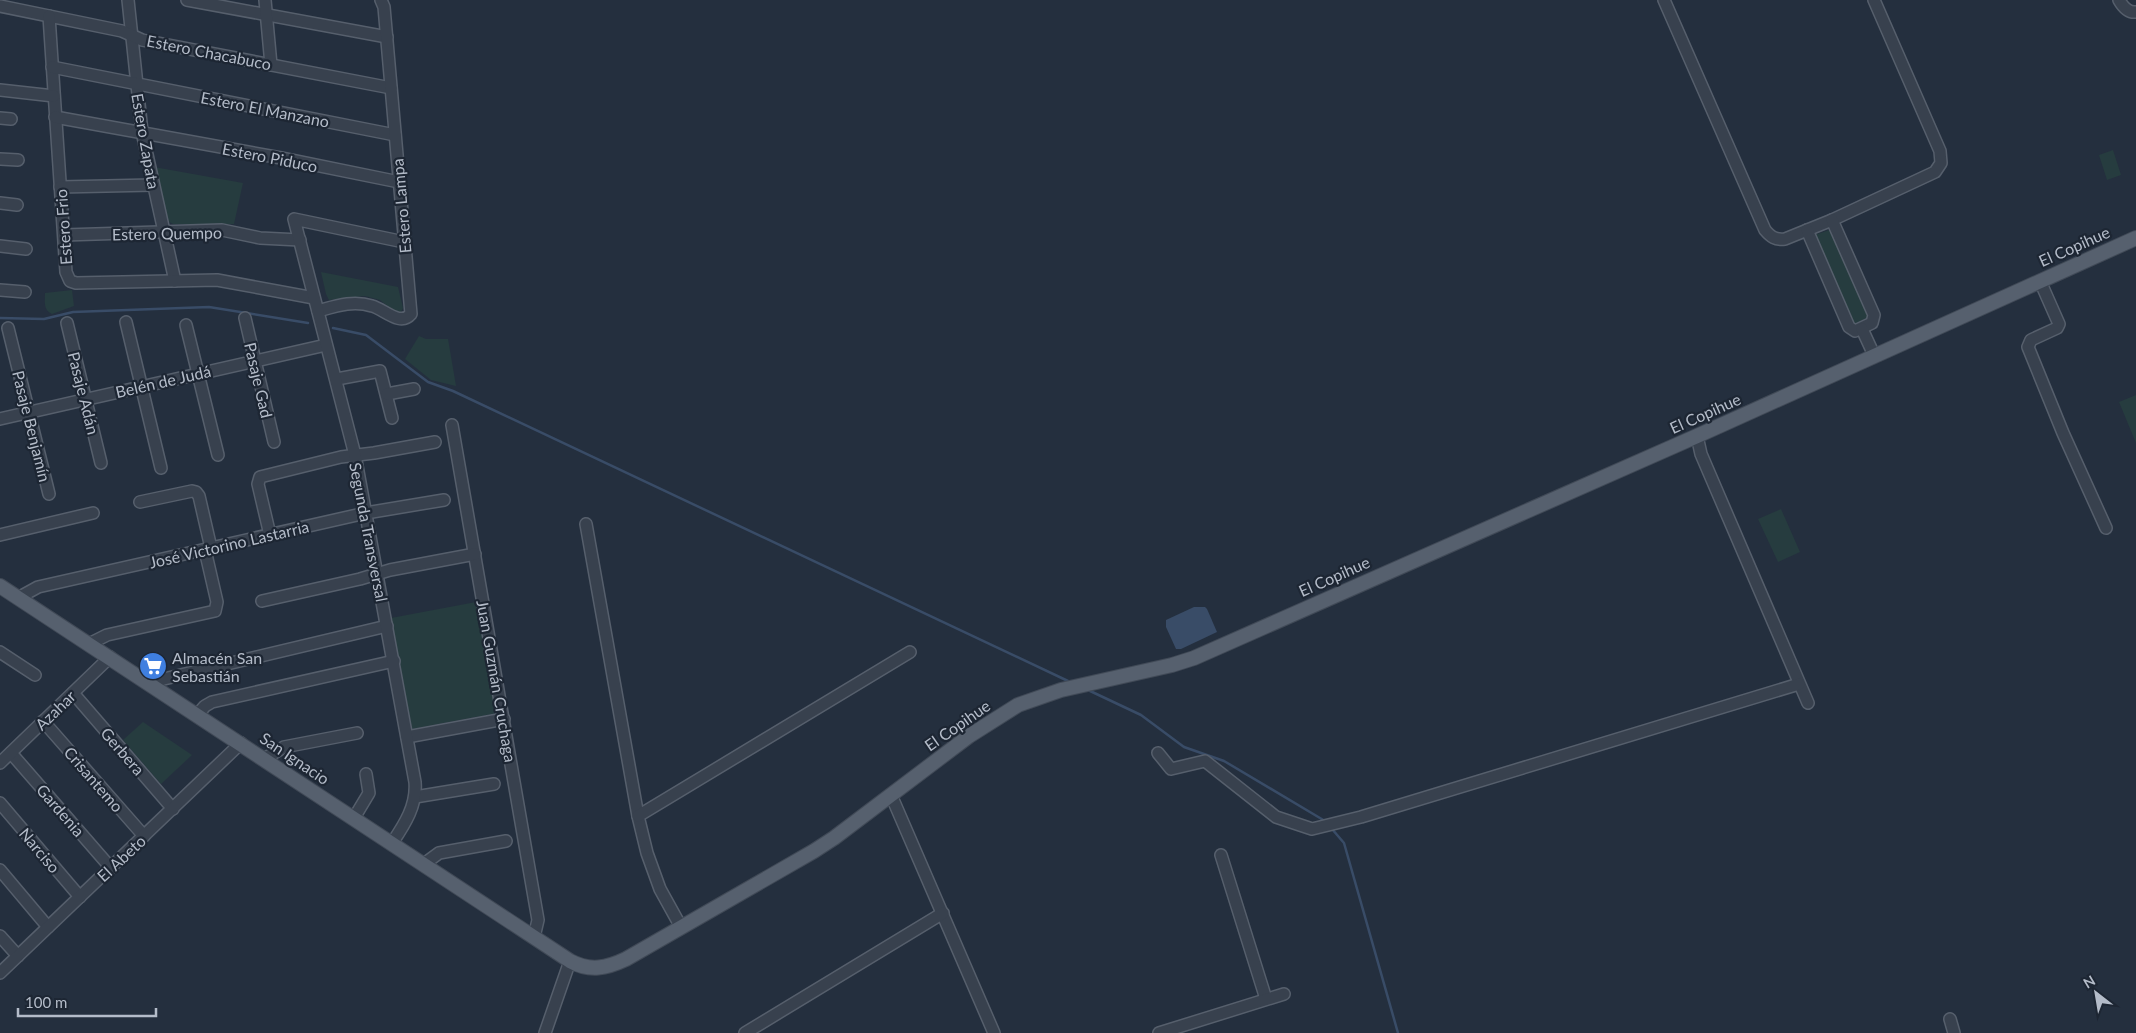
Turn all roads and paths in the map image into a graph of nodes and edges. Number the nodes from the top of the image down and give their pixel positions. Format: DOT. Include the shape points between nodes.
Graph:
graph roads {
  1 [pos="128,0"];
  2 [pos="187,0"];
  3 [pos="265,0"];
  4 [pos="382,0"];
  5 [pos="1664,0"];
  6 [pos="1874,0"];
  7 [pos="2120,0"];
  8 [pos="0,6"];
  9 [pos="2136,12"];
  10 [pos="266,15"];
  11 [pos="48,16"];
  12 [pos="131,35"];
  13 [pos="386,37"];
  14 [pos="271,65"];
  15 [pos="52,67"];
  16 [pos="136,83"];
  17 [pos="391,88"];
  18 [pos="0,90"];
  19 [pos="54,96"];
  20 [pos="55,117"];
  21 [pos="142,132"];
  22 [pos="395,135"];
  23 [pos="0,159"];
  24 [pos="18,160"];
  25 [pos="399,182"];
  26 [pos="153,185"];
  27 [pos="60,187"];
  28 [pos="0,203"];
  29 [pos="17,204"];
  30 [pos="1832,220"];
  31 [pos="1807,230"];
  32 [pos="163,231"];
  33 [pos="64,235"];
  34 [pos="2136,238"];
  35 [pos="300,240"];
  36 [pos="404,242"];
  37 [pos="0,246"];
  38 [pos="26,249"];
  39 [pos="175,280"];
  40 [pos="2040,281"];
  41 [pos="0,290"];
  42 [pos="25,292"];
  43 [pos="314,298"];
  44 [pos="318,311"];
  45 [pos="245,318"];
  46 [pos="126,322"];
  47 [pos="67,323"];
  48 [pos="186,325"];
  49 [pos="8,328"];
  50 [pos="1862,329"];
  51 [pos="326,344"];
  52 [pos="1874,355"];
  53 [pos="254,360"];
  54 [pos="198,373"];
  55 [pos="337,379"];
  56 [pos="142,386"];
  57 [pos="414,389"];
  58 [pos="387,394"];
  59 [pos="86,400"];
  60 [pos="29,412"];
  61 [pos="392,418"];
  62 [pos="0,419"];
  63 [pos="452,425"];
  64 [pos="1697,436"];
  65 [pos="274,442"];
  66 [pos="435,442"];
  67 [pos="218,455"];
  68 [pos="355,455"];
  69 [pos="101,463"];
  70 [pos="161,468"];
  71 [pos="49,494"];
  72 [pos="444,500"];
  73 [pos="140,502"];
  74 [pos="93,513"];
  75 [pos="366,514"];
  76 [pos="586,524"];
  77 [pos="2106,528"];
  78 [pos="0,535"];
  79 [pos="270,535"];
  80 [pos="208,549"];
  81 [pos="475,554"];
  82 [pos="378,574"];
  83 [pos="6,593"];
  84 [pos="262,601"];
  85 [pos="387,626"];
  86 [pos="89,644"];
  87 [pos="0,652"];
  88 [pos="910,652"];
  89 [pos="110,657"];
  90 [pos="394,661"];
  91 [pos="35,675"];
  92 [pos="147,683"];
  93 [pos="1798,684"];
  94 [pos="73,693"];
  95 [pos="1808,703"];
  96 [pos="197,715"];
  97 [pos="504,719"];
  98 [pos="43,721"];
  99 [pos="357,733"];
  100 [pos="407,736"];
  101 [pos="241,743"];
  102 [pos="11,753"];
  103 [pos="1158,753"];
  104 [pos="264,759"];
  105 [pos="0,763"];
  106 [pos="366,774"];
  107 [pos="494,784"];
  108 [pos="891,795"];
  109 [pos="415,797"];
  110 [pos="0,803"];
  111 [pos="173,809"];
  112 [pos="638,816"];
  113 [pos="354,818"];
  114 [pos="144,836"];
  115 [pos="506,841"];
  116 [pos="392,843"];
  117 [pos="1221,855"];
  118 [pos="424,864"];
  119 [pos="111,868"];
  120 [pos="0,870"];
  121 [pos="80,897"];
  122 [pos="943,913"];
  123 [pos="48,927"];
  124 [pos="681,927"];
  125 [pos="0,936"];
  126 [pos="534,937"];
  127 [pos="18,956"];
  128 [pos="570,961"];
  129 [pos="0,973"];
  130 [pos="1284,994"];
  131 [pos="1266,999"];
  132 [pos="1950,1018"];
  133 [pos="545,1033"];
  134 [pos="745,1033"];
  135 [pos="994,1033"];
  136 [pos="1159,1033"];
  137 [pos="1954,1033"];
  1 -- 12 [label="street, Estero Zapata"];
  2 -- 10 [label="street"];
  3 -- 10 [label="street"];
  4 -- 13 [label="street, Estero Lampa"];
  5 -- 31 [label="street" via="1765,230 1779,240"];
  6 -- 30 [label="street" via="1940,151 1941,163 1934,172"];
  7 -- 9 [label="street" via="2124,8"];
  8 -- 11 [label="street, Estero Chacabuco"];
  10 -- 13 [label="street"];
  10 -- 14 [label="street"];
  11 -- 12 [label="street, Estero Chacabuco"];
  11 -- 15 [label="street, Estero Frio"];
  12 -- 14 [label="street, Estero Chacabuco" via="142,40"];
  12 -- 16 [label="street, Estero Zapata"];
  13 -- 17 [label="street, Estero Lampa"];
  14 -- 17 [label="street, Estero Chacabuco"];
  15 -- 16 [label="street, Estero El Manzano"];
  15 -- 19 [label="street, Estero Frio"];
  16 -- 21 [label="street, Estero Zapata"];
  16 -- 22 [label="street, Estero El Manzano"];
  17 -- 22 [label="street, Estero Lampa"];
  18 -- 19 [label="street"];
  19 -- 20 [label="street, Estero Frio"];
  20 -- 21 [label="street, Estero Piduco"];
  20 -- 27 [label="street, Estero Frio"];
  21 -- 25 [label="street, Estero Piduco"];
  21 -- 26 [label="street, Estero Zapata"];
  22 -- 25 [label="street, Estero Lampa"];
  23 -- 24 [label="street"];
  25 -- 36 [label="street, Estero Lampa"];
  26 -- 27 [label="street"];
  26 -- 32 [label="street, Estero Zapata"];
  27 -- 33 [label="street, Estero Frio"];
  28 -- 29 [label="street"];
  30 -- 31 [label="street"];
  30 -- 50 [label="street" via="1874,315 1872,323"];
  31 -- 50 [label="street" via="1849,327 1855,331"];
  32 -- 33 [label="street, Estero Quempo"];
  32 -- 35 [label="street, Estero Quempo" via="222,230 260,238"];
  32 -- 39 [label="street, Estero Zapata"];
  33 -- 39 [label="street, Estero Frio" via="66,274 76,284"];
  34 -- 40 [label="main road, El Copihue"];
  35 -- 36 [label="street, Segunda Transversal" via="294,219"];
  35 -- 43 [label="street, Segunda Transversal"];
  36 -- 44 [label="street, Estero Lampa" via="408,317 397,319 381,309 358,303"];
  37 -- 38 [label="street"];
  39 -- 43 [label="street, Estero Frio" via="223,281"];
  40 -- 52 [label="main road, El Copihue"];
  40 -- 77 [label="street" via="2059,324 2031,340 2028,348 2062,433"];
  41 -- 42 [label="street"];
  43 -- 44 [label="street, Segunda Transversal"];
  44 -- 51 [label="street, Segunda Transversal"];
  45 -- 53 [label="street, Pasaje Gad"];
  46 -- 56 [label="street"];
  47 -- 59 [label="street, Pasaje Adán"];
  48 -- 54 [label="street"];
  49 -- 60 [label="street, Pasaje Benjamín"];
  50 -- 52 [label="street"];
  51 -- 53 [label="street, Belén de Judá"];
  51 -- 55 [label="street, Segunda Transversal"];
  52 -- 64 [label="main road, El Copihue"];
  53 -- 54 [label="street, Belén de Judá"];
  53 -- 65 [label="street, Pasaje Gad"];
  54 -- 56 [label="street, Belén de Judá"];
  54 -- 67 [label="street"];
  55 -- 58 [label="street" via="380,371"];
  55 -- 68 [label="street, Segunda Transversal"];
  56 -- 59 [label="street, Belén de Judá"];
  56 -- 70 [label="street"];
  57 -- 58 [label="street"];
  58 -- 61 [label="street"];
  59 -- 60 [label="street, Belén de Judá"];
  59 -- 69 [label="street, Pasaje Adán"];
  60 -- 62 [label="street, Belén de Judá"];
  60 -- 71 [label="street, Pasaje Benjamín"];
  63 -- 81 [label="street, Juan Guzmán Cruchaga"];
  64 -- 93 [label="street" via="1701,454"];
  64 -- 108 [label="main road, El Copihue" via="1194,658 1061,690 1018,705 969,736"];
  66 -- 68 [label="street"];
  68 -- 75 [label="street, Segunda Transversal"];
  68 -- 79 [label="street" via="263,475 258,479"];
  72 -- 75 [label="street, José Victorino Lastarria"];
  73 -- 80 [label="street" via="196,492"];
  74 -- 78 [label="street"];
  75 -- 79 [label="street, José Victorino Lastarria"];
  75 -- 82 [label="street, Segunda Transversal"];
  76 -- 112 [label="street"];
  79 -- 80 [label="street, José Victorino Lastarria"];
  80 -- 83 [label="street, José Victorino Lastarria" via="25,592"];
  80 -- 86 [label="street" via="217,602 215,611 107,635"];
  81 -- 82 [label="street"];
  81 -- 97 [label="street, Juan Guzmán Cruchaga"];
  82 -- 84 [label="street"];
  82 -- 85 [label="street, Segunda Transversal"];
  83 -- 86 [label="main road, San Ignacio"];
  85 -- 90 [label="street, Segunda Transversal"];
  85 -- 92 [label="street"];
  86 -- 89 [label="main road, San Ignacio"];
  87 -- 91 [label="street"];
  88 -- 112 [label="street"];
  89 -- 92 [label="main road, San Ignacio"];
  89 -- 94 [label="street, Azahar"];
  90 -- 96 [label="street" via="212,702"];
  90 -- 100 [label="street, Segunda Transversal"];
  92 -- 96 [label="main road, San Ignacio"];
  93 -- 95 [label="street"];
  93 -- 103 [label="street" via="1312,829 1276,817 1205,762 1171,769"];
  94 -- 98 [label="street, Azahar"];
  94 -- 111 [label="street, Gerbera"];
  96 -- 101 [label="main road, San Ignacio"];
  97 -- 100 [label="street"];
  97 -- 126 [label="street, Juan Guzmán Cruchaga" via="538,920"];
  98 -- 102 [label="street, Azahar"];
  98 -- 114 [label="street, Crisantemo"];
  99 -- 104 [label="street" via="284,747"];
  100 -- 109 [label="street, Segunda Transversal"];
  101 -- 104 [label="main road, San Ignacio"];
  101 -- 111 [label="street, El Abeto"];
  102 -- 105 [label="street, Azahar"];
  102 -- 119 [label="street, Gardenia"];
  104 -- 113 [label="main road, San Ignacio"];
  106 -- 113 [label="street" via="370,793"];
  107 -- 109 [label="street"];
  108 -- 122 [label="street"];
  108 -- 124 [label="main road, El Copihue" via="814,851"];
  109 -- 116 [label="street, Segunda Transversal"];
  110 -- 121 [label="street, Narciso"];
  111 -- 114 [label="street, El Abeto"];
  112 -- 124 [label="street" via="660,889"];
  113 -- 116 [label="main road, San Ignacio"];
  114 -- 119 [label="street, El Abeto"];
  115 -- 118 [label="street" via="439,853"];
  116 -- 118 [label="main road, San Ignacio"];
  117 -- 131 [label="street"];
  118 -- 126 [label="main road, San Ignacio"];
  119 -- 121 [label="street, El Abeto"];
  120 -- 123 [label="street"];
  121 -- 123 [label="street, El Abeto"];
  122 -- 134 [label="street"];
  122 -- 135 [label="street"];
  123 -- 127 [label="street, El Abeto"];
  124 -- 128 [label="main road, El Copihue" via="609,966 589,968"];
  125 -- 127 [label="street"];
  126 -- 128 [label="main road, San Ignacio"];
  127 -- 129 [label="street, El Abeto"];
  128 -- 133 [label="street"];
  130 -- 131 [label="street"];
  131 -- 136 [label="street"];
  132 -- 137 [label="street"];
}
